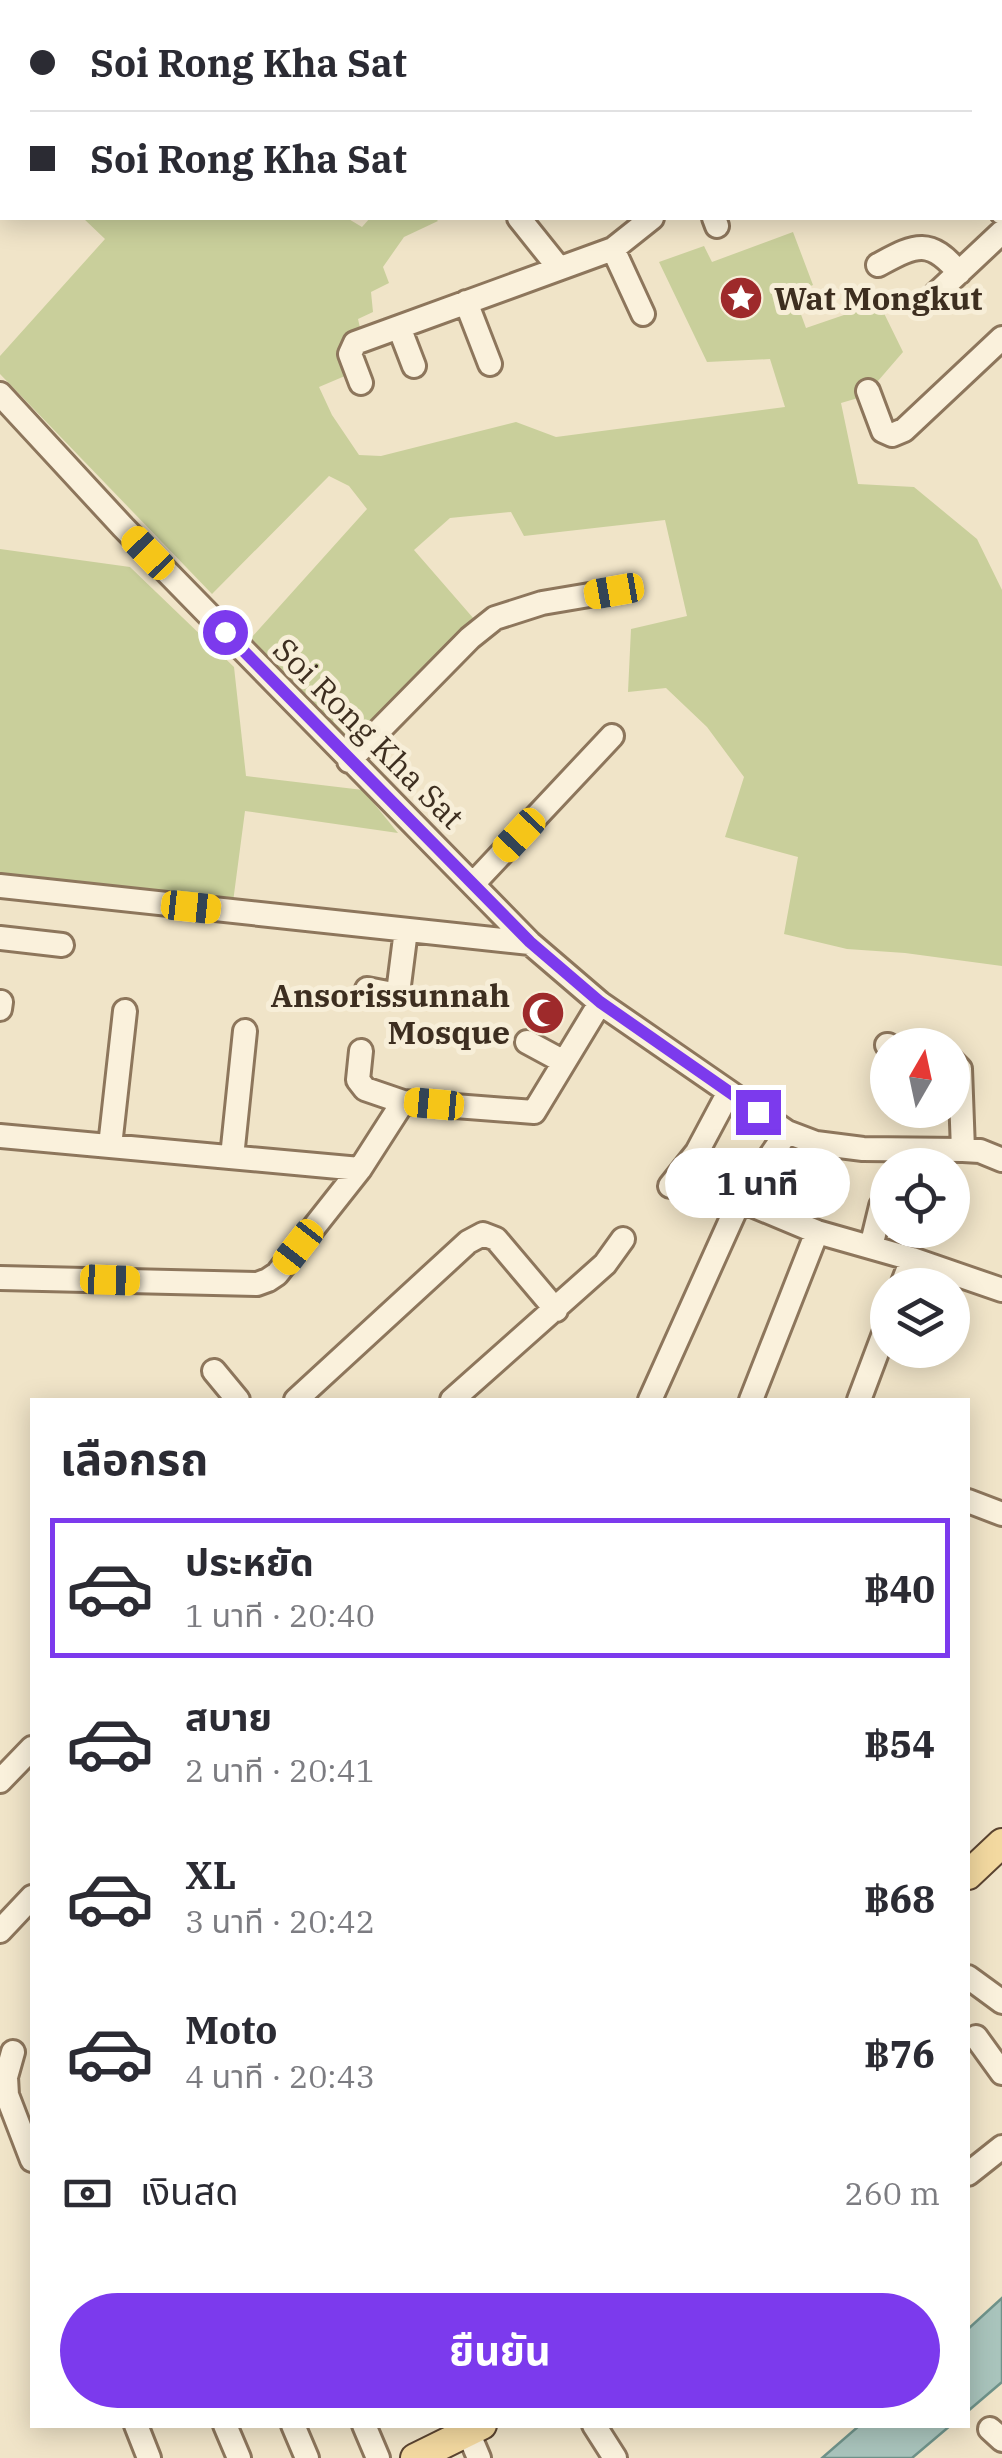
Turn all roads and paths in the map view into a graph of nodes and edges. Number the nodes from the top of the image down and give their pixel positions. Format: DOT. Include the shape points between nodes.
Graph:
graph roads {
  1 [pos="521,220"];
  2 [pos="649,220"];
  3 [pos="1002,232"];
  4 [pos="613,249"];
  5 [pos="878,265"];
  6 [pos="558,268"];
  7 [pos="958,272"];
  8 [pos="936,294"];
  9 [pos="466,302"];
  10 [pos="643,314"];
  11 [pos="399,327"];
  12 [pos="1002,338"];
  13 [pos="490,364"];
  14 [pos="414,366"];
  15 [pos="362,384"];
  16 [pos="868,391"];
  17 [pos="0,394"];
  18 [pos="614,591"];
  19 [pos="612,736"];
  20 [pos="349,761"];
  21 [pos="473,884"];
  22 [pos="0,886"];
  23 [pos="406,930"];
  24 [pos="0,938"];
  25 [pos="530,942"];
  26 [pos="62,945"];
  27 [pos="367,989"];
  28 [pos="600,1002"];
  29 [pos="125,1011"];
  30 [pos="245,1031"];
  31 [pos="528,1042"];
  32 [pos="362,1050"];
  33 [pos="564,1062"];
  34 [pos="729,1092"];
  35 [pos="403,1102"];
  36 [pos="787,1132"];
  37 [pos="0,1136"];
  38 [pos="110,1146"];
  39 [pos="870,1149"];
  40 [pos="970,1150"];
  41 [pos="232,1158"];
  42 [pos="1002,1160"];
  43 [pos="360,1168"];
  44 [pos="670,1186"];
  45 [pos="740,1200"];
  46 [pos="817,1232"];
  47 [pos="623,1238"];
  48 [pos="870,1247"];
  49 [pos="874,1248"];
  50 [pos="912,1259"];
  51 [pos="909,1268"];
  52 [pos="0,1278"];
  53 [pos="1002,1290"];
  54 [pos="556,1310"];
  55 [pos="871,1368"];
  56 [pos="214,1371"];
  57 [pos="236,1398"];
  58 [pos="298,1398"];
  59 [pos="454,1398"];
  60 [pos="651,1398"];
  61 [pos="752,1398"];
  62 [pos="859,1398"];
  63 [pos="970,1502"];
  64 [pos="1002,1514"];
  65 [pos="30,1750"];
  66 [pos="0,1780"];
  67 [pos="1001,1847"];
  68 [pos="970,1867"];
  69 [pos="30,1899"];
  70 [pos="0,1931"];
  71 [pos="970,1978"];
  72 [pos="1002,2002"];
  73 [pos="976,2037"];
  74 [pos="13,2052"];
  75 [pos="1002,2073"];
  76 [pos="1002,2147"];
  77 [pos="30,2155"];
  78 [pos="970,2172"];
  79 [pos="137,2428"];
  80 [pos="226,2428"];
  81 [pos="294,2428"];
  82 [pos="365,2428"];
  83 [pos="596,2428"];
  84 [pos="476,2438"];
  85 [pos="149,2458"];
  86 [pos="239,2458"];
  87 [pos="307,2458"];
  88 [pos="378,2458"];
  89 [pos="415,2458"];
  90 [pos="615,2458"];
  1 -- 6 [label="street"];
  2 -- 4 [label="street"];
  3 -- 7 [label="street"];
  4 -- 6 [label="street"];
  4 -- 10 [label="street"];
  5 -- 7 [label="street" via="924,247"];
  6 -- 9 [label="street"];
  7 -- 8 [label="street"];
  9 -- 11 [label="street"];
  9 -- 13 [label="street"];
  11 -- 14 [label="street"];
  11 -- 15 [label="street" via="355,343 350,354"];
  12 -- 16 [label="street" via="892,435 883,431"];
  17 -- 20 [label="street, Soi Rong Kha Sat"];
  18 -- 20 [label="street" via="495,618"];
  19 -- 21 [label="street"];
  20 -- 21 [label="street, Soi Rong Kha Sat"];
  21 -- 25 [label="street, Soi Rong Kha Sat"];
  22 -- 23 [label="street"];
  23 -- 25 [label="street"];
  23 -- 27 [label="street" via="398,993"];
  24 -- 26 [label="street"];
  25 -- 28 [label="street, Soi Rong Kha Sat"];
  28 -- 33 [label="street"];
  28 -- 34 [label="street, Soi Rong Kha Sat"];
  29 -- 38 [label="street"];
  30 -- 41 [label="street"];
  31 -- 33 [label="street"];
  32 -- 35 [label="street" via="358,1080 364,1089"];
  33 -- 35 [label="street" via="534,1112"];
  34 -- 36 [label="street, Soi Rong Kha Sat"];
  34 -- 44 [label="street"];
  35 -- 43 [label="street"];
  36 -- 39 [label="street, Soi Rong Kha Sat"];
  36 -- 45 [label="street"];
  37 -- 38 [label="street"];
  38 -- 41 [label="street"];
  40 -- 42 [label="street, Soi Rong Kha Sat"];
  41 -- 43 [label="street"];
  43 -- 52 [label="street" via="277,1274 257,1284"];
  45 -- 46 [label="street"];
  45 -- 60 [label="street"];
  46 -- 48 [label="street"];
  46 -- 61 [label="street"];
  47 -- 54 [label="street"];
  49 -- 50 [label="street"];
  50 -- 51 [label="street"];
  50 -- 53 [label="street"];
  54 -- 58 [label="street" via="496,1239 483,1234"];
  54 -- 59 [label="street"];
  55 -- 62 [label="street"];
  56 -- 57 [label="street"];
  63 -- 64 [label="street"];
  65 -- 66 [label="street"];
  67 -- 68 [label="main road"];
  69 -- 70 [label="street"];
  71 -- 72 [label="street"];
  73 -- 75 [label="street"];
  74 -- 77 [label="street" via="7,2094"];
  76 -- 78 [label="street"];
  79 -- 85 [label="street"];
  80 -- 86 [label="street"];
  81 -- 87 [label="street"];
  82 -- 88 [label="street"];
  83 -- 90 [label="street"];
  84 -- 89 [label="main road"];
}
